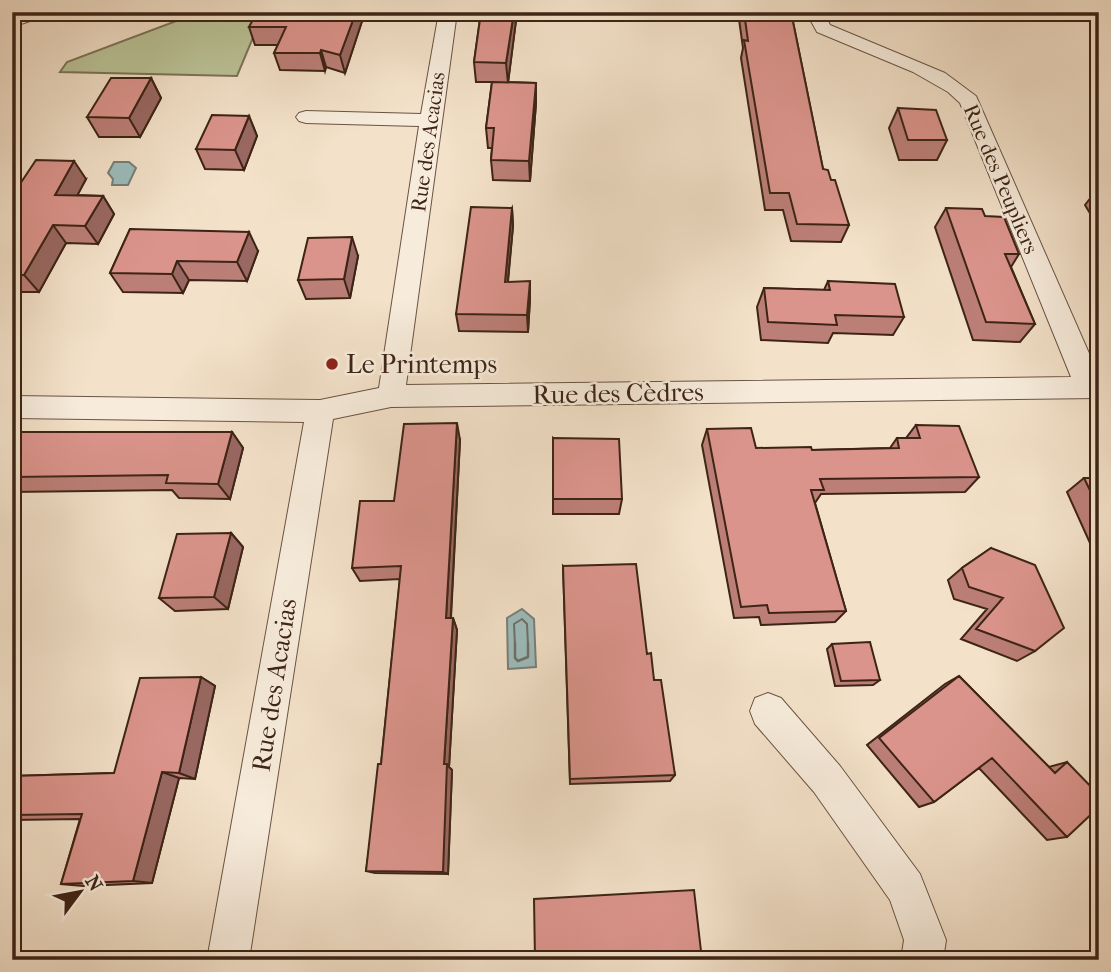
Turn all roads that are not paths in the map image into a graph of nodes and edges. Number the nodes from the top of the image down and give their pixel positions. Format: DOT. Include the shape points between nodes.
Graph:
graph roads {
  1 [pos="38,12"];
  2 [pos="448,12"];
  3 [pos="814,12"];
  4 [pos="12,22"];
  5 [pos="306,117"];
  6 [pos="429,120"];
  7 [pos="1094,387"];
  8 [pos="391,396"];
  9 [pos="12,408"];
  10 [pos="320,411"];
  11 [pos="768,711"];
  12 [pos="228,960"];
  13 [pos="922,960"];
  1 -- 4 [label="street"];
  2 -- 6 [label="street, Rue des Acacias"];
  3 -- 7 [label="street, Rue des Peupliers" via="831,33 938,77 969,100"];
  5 -- 6 [label="street"];
  6 -- 8 [label="street, Rue des Acacias" via="413,262"];
  7 -- 8 [label="street, Rue des Cèdres"];
  8 -- 10 [label="street, Rue des Cèdres"];
  9 -- 10 [label="street, Rue des Cèdres"];
  10 -- 12 [label="street, Rue des Acacias"];
  11 -- 13 [label="street" via="827,779 906,888 925,940"];
}
